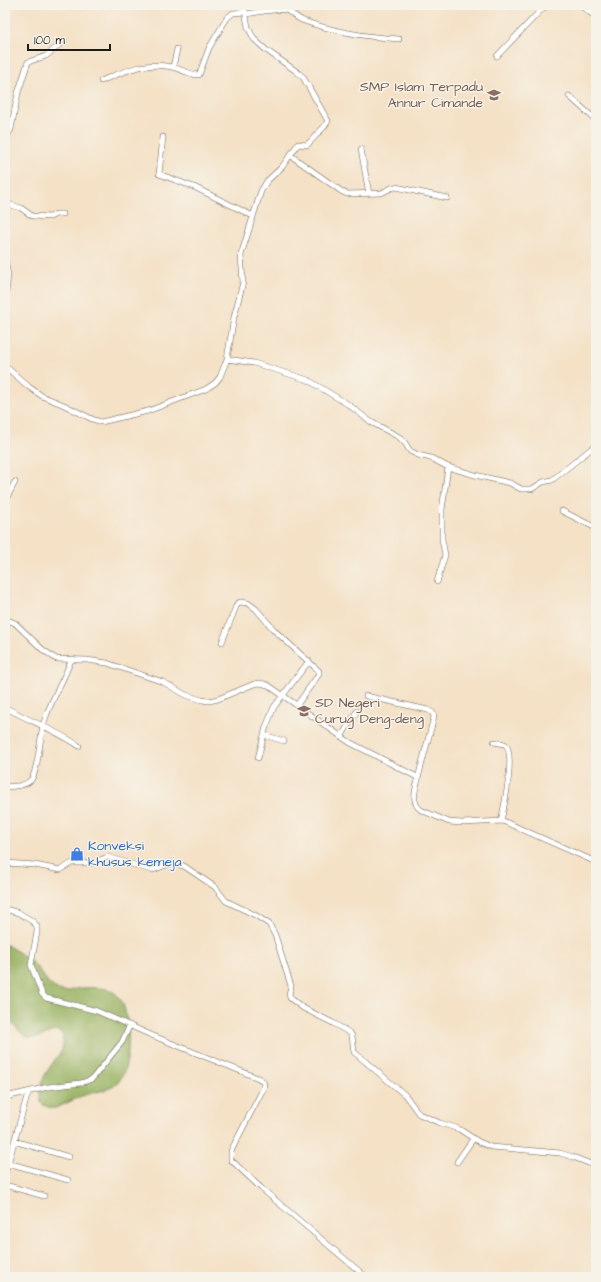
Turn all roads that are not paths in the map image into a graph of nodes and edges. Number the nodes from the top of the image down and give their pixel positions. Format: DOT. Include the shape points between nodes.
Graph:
graph roads {
  1 [pos="244,5"];
  2 [pos="551,5"];
  3 [pos="580,5"];
  4 [pos="594,5"];
  5 [pos="589,11"];
  6 [pos="245,13"];
  7 [pos="596,17"];
  8 [pos="399,39"];
  9 [pos="64,41"];
  10 [pos="177,49"];
  11 [pos="497,56"];
  12 [pos="173,67"];
  13 [pos="101,81"];
  14 [pos="569,96"];
  15 [pos="596,120"];
  16 [pos="163,137"];
  17 [pos="5,140"];
  18 [pos="361,149"];
  19 [pos="290,155"];
  20 [pos="368,194"];
  21 [pos="447,198"];
  22 [pos="5,202"];
  23 [pos="63,214"];
  24 [pos="253,216"];
  25 [pos="5,259"];
  26 [pos="5,301"];
  27 [pos="227,360"];
  28 [pos="5,366"];
  29 [pos="596,445"];
  30 [pos="448,467"];
  31 [pos="15,482"];
  32 [pos="5,501"];
  33 [pos="562,511"];
  34 [pos="596,528"];
  35 [pos="437,582"];
  36 [pos="5,619"];
  37 [pos="222,642"];
  38 [pos="71,660"];
  39 [pos="309,661"];
  40 [pos="284,696"];
  41 [pos="366,696"];
  42 [pos="297,705"];
  43 [pos="5,707"];
  44 [pos="357,711"];
  45 [pos="43,726"];
  46 [pos="264,735"];
  47 [pos="341,737"];
  48 [pos="284,741"];
  49 [pos="494,742"];
  50 [pos="78,746"];
  51 [pos="258,758"];
  52 [pos="418,778"];
  53 [pos="5,787"];
  54 [pos="501,821"];
  55 [pos="5,862"];
  56 [pos="596,862"];
  57 [pos="5,909"];
  58 [pos="130,1026"];
  59 [pos="28,1093"];
  60 [pos="5,1099"];
  61 [pos="473,1139"];
  62 [pos="14,1141"];
  63 [pos="69,1157"];
  64 [pos="456,1162"];
  65 [pos="8,1163"];
  66 [pos="596,1166"];
  67 [pos="5,1174"];
  68 [pos="68,1180"];
  69 [pos="5,1184"];
  70 [pos="44,1196"];
  71 [pos="366,1277"];
  1 -- 6 [label="street"];
  2 -- 11 [label="street" via="543,8"];
  3 -- 5 [label="street"];
  4 -- 5 [label="street"];
  5 -- 7 [label="street"];
  6 -- 8 [label="street" via="286,10 304,21 350,34"];
  6 -- 12 [label="street" via="233,13 227,18 209,48 199,75"];
  6 -- 19 [label="street" via="254,39 300,74 328,120 307,145 299,144"];
  9 -- 17 [label="street" via="46,56 28,62 18,93 11,129"];
  10 -- 12 [label="street"];
  12 -- 13 [label="street" via="146,65"];
  14 -- 15 [label="street"];
  16 -- 24 [label="street" via="159,174 194,187"];
  18 -- 20 [label="street"];
  19 -- 20 [label="street" via="341,191"];
  19 -- 24 [label="street" via="265,184"];
  20 -- 21 [label="street" via="396,187"];
  22 -- 23 [label="street" via="21,208 32,216 50,217"];
  24 -- 27 [label="street" via="241,255 243,282"];
  25 -- 26 [label="street" via="8,278"];
  27 -- 28 [label="street" via="218,381 206,389 148,412 101,422 42,396"];
  27 -- 30 [label="street" via="254,363 308,380 398,437 410,451"];
  29 -- 30 [label="street" via="552,480 528,490"];
  30 -- 35 [label="street" via="442,510 445,555"];
  31 -- 32 [label="street"];
  33 -- 34 [label="street"];
  36 -- 38 [label="street" via="20,626 50,656 59,660"];
  37 -- 39 [label="street" via="237,604 248,603"];
  38 -- 40 [label="street" via="114,665 163,682 186,695 202,700 218,699 258,683 268,685"];
  38 -- 45 [label="street" via="51,702"];
  39 -- 40 [label="street"];
  39 -- 42 [label="street" via="319,670 319,674"];
  40 -- 42 [label="street"];
  40 -- 46 [label="street" via="274,708"];
  41 -- 52 [label="street" via="433,713"];
  42 -- 47 [label="street"];
  43 -- 45 [label="street"];
  44 -- 47 [label="street"];
  45 -- 50 [label="street" via="65,736"];
  45 -- 53 [label="street" via="32,778 25,784"];
  46 -- 48 [label="street"];
  46 -- 51 [label="street"];
  47 -- 52 [label="street"];
  49 -- 54 [label="street" via="505,744 509,751 508,783"];
  52 -- 54 [label="street" via="415,801 421,810 450,822"];
  54 -- 56 [label="street"];
  55 -- 61 [label="street" via="60,870 72,863 91,863 108,857 151,870 171,863 186,867 215,887 226,901 261,918 271,926 291,986 288,994 290,998 303,1008 350,1033 354,1052 405,1095 418,1114 456,1127"];
  57 -- 58 [label="street" via="19,913 37,926 31,965 46,998 90,1008"];
  58 -- 59 [label="street" via="122,1042 92,1078 81,1083 48,1087"];
  58 -- 71 [label="street" via="263,1081 263,1089 230,1158 255,1183"];
  59 -- 60 [label="street"];
  59 -- 62 [label="street"];
  61 -- 64 [label="street"];
  61 -- 66 [label="street" via="491,1147 566,1155"];
  62 -- 63 [label="street"];
  62 -- 65 [label="street"];
  65 -- 67 [label="street"];
  65 -- 68 [label="street"];
  69 -- 70 [label="street"];
}
